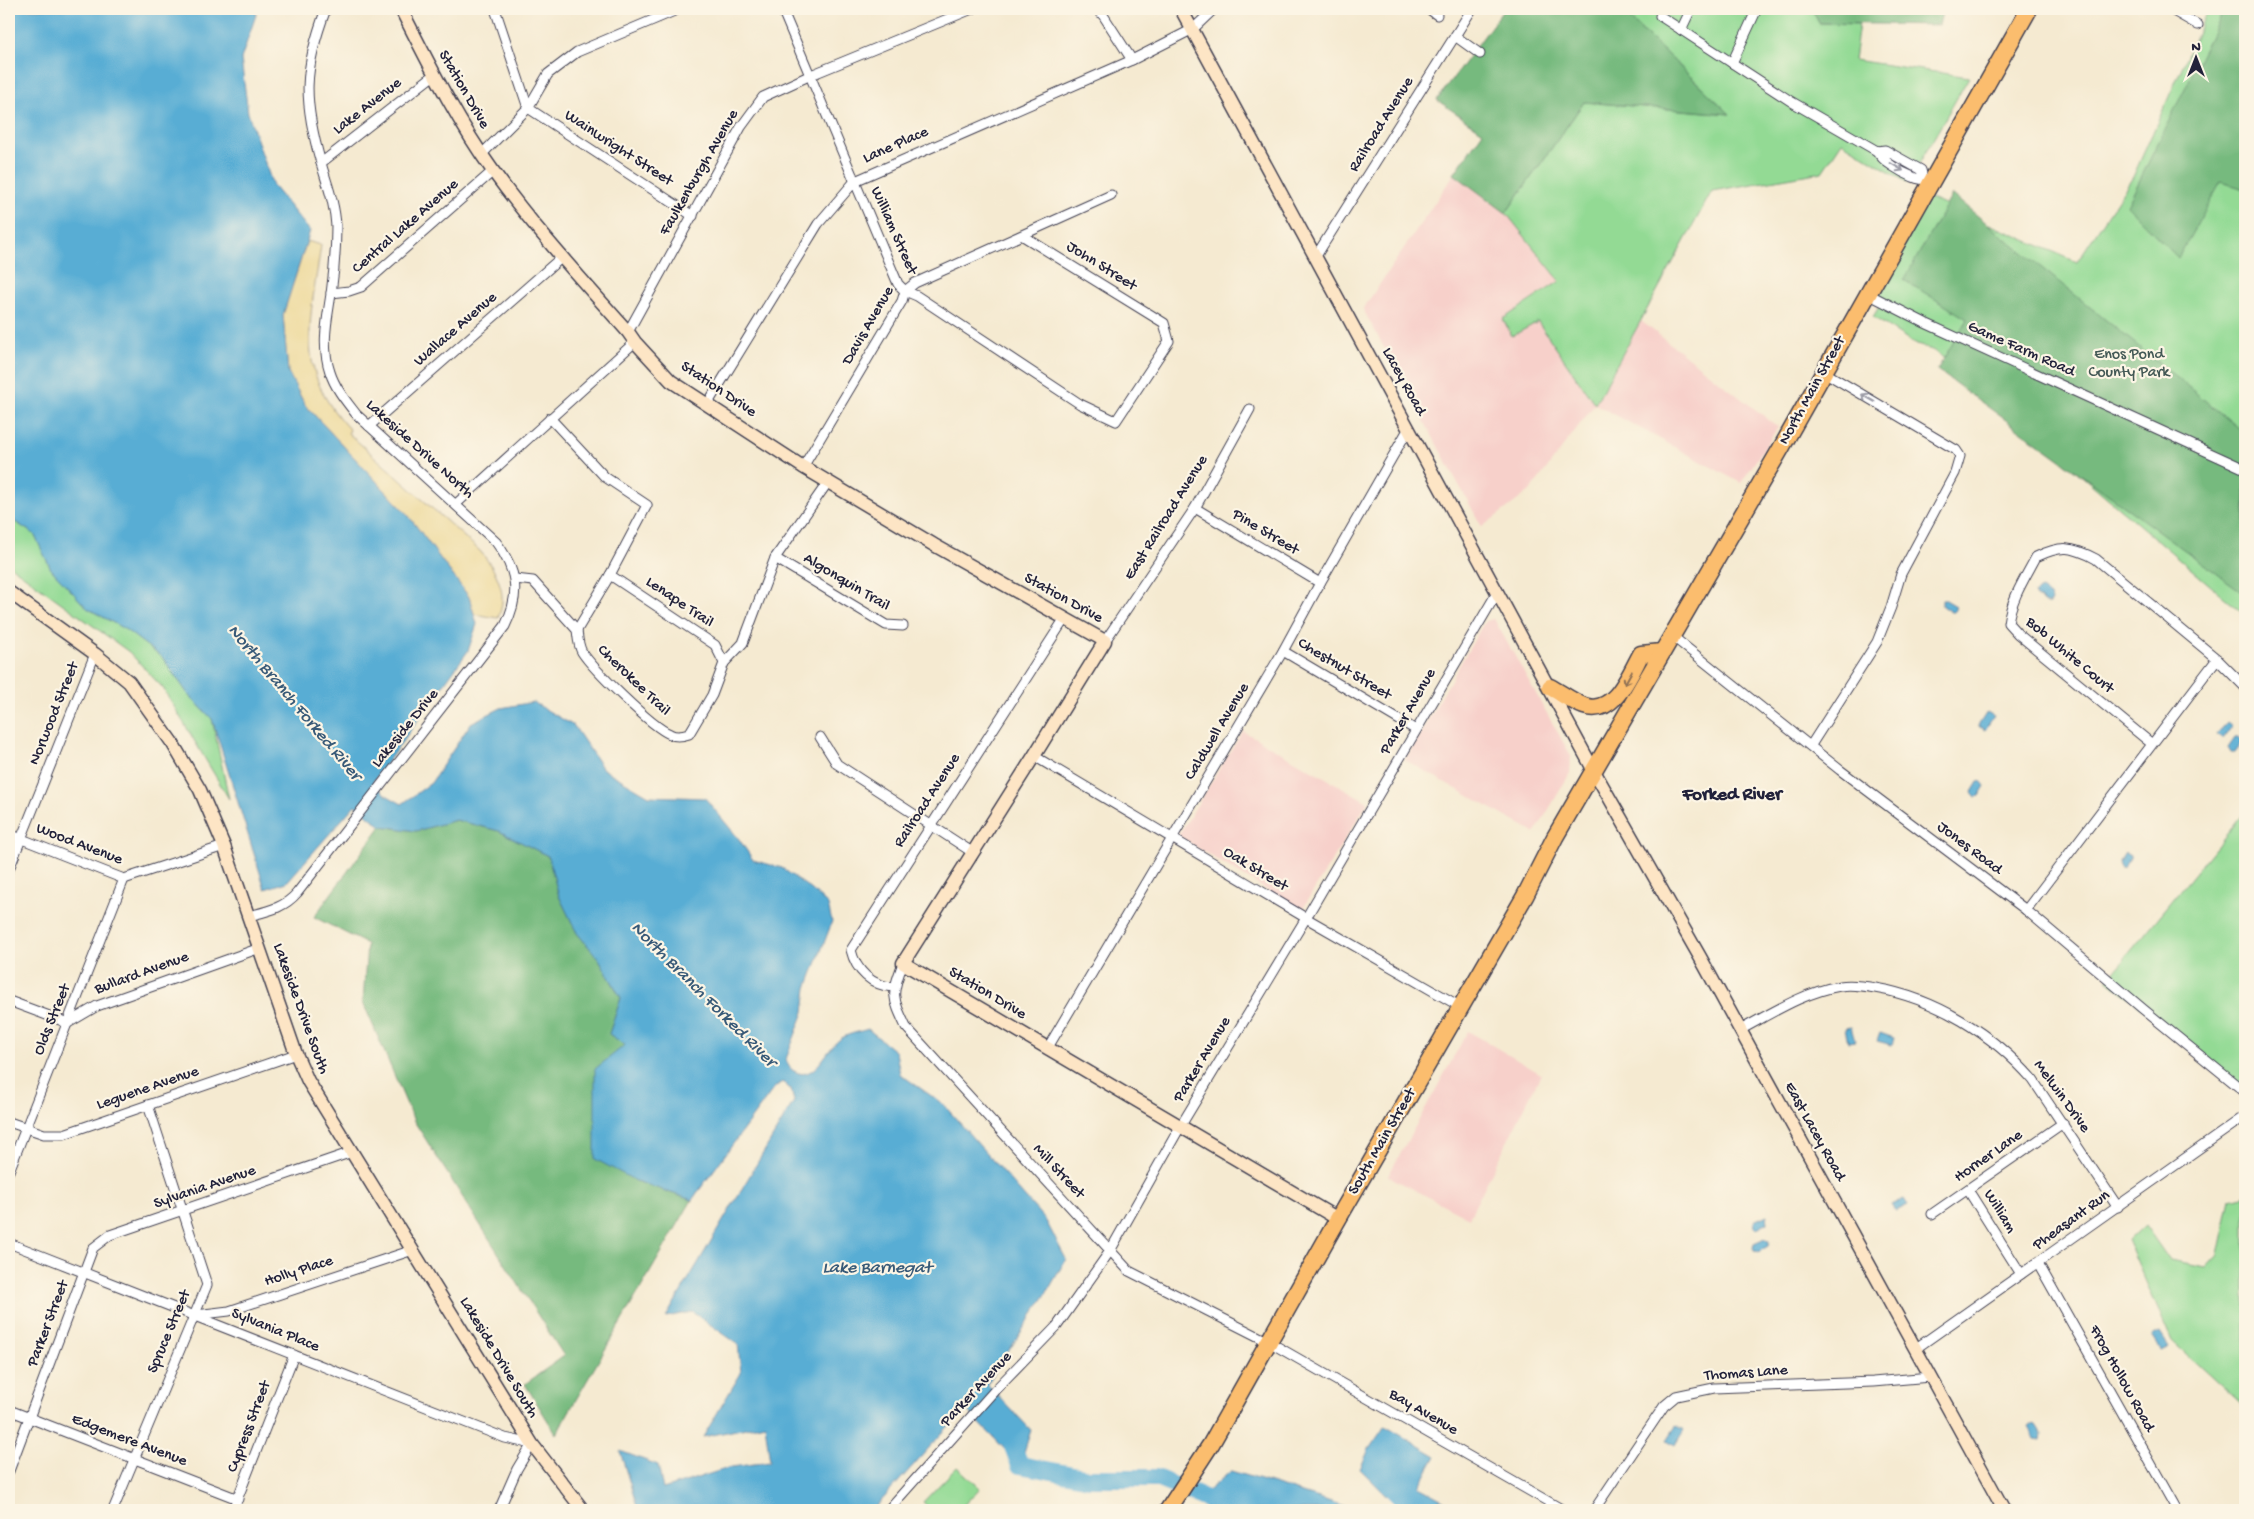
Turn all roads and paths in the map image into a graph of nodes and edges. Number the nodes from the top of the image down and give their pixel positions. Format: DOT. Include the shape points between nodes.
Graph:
graph roads {
  1 [pos="326,9"];
  2 [pos="401,9"];
  3 [pos="495,9"];
  4 [pos="679,9"];
  5 [pos="782,9"];
  6 [pos="972,9"];
  7 [pos="1097,9"];
  8 [pos="1181,9"];
  9 [pos="1214,9"];
  10 [pos="1429,9"];
  11 [pos="1472,9"];
  12 [pos="1691,9"];
  13 [pos="1757,9"];
  14 [pos="2029,9"];
  15 [pos="2170,9"];
  16 [pos="1437,15"];
  17 [pos="1660,16"];
  18 [pos="2198,25"];
  19 [pos="1193,29"];
  20 [pos="1681,30"];
  21 [pos="1455,36"];
  22 [pos="1480,54"];
  23 [pos="1132,60"];
  24 [pos="1732,63"];
  25 [pos="434,75"];
  26 [pos="811,75"];
  27 [pos="528,108"];
  28 [pos="482,154"];
  29 [pos="321,163"];
  30 [pos="494,172"];
  31 [pos="1927,180"];
  32 [pos="855,181"];
  33 [pos="1111,195"];
  34 [pos="692,216"];
  35 [pos="1023,236"];
  36 [pos="1316,256"];
  37 [pos="562,257"];
  38 [pos="905,291"];
  39 [pos="331,293"];
  40 [pos="1868,294"];
  41 [pos="632,337"];
  42 [pos="1824,372"];
  43 [pos="708,403"];
  44 [pos="1250,409"];
  45 [pos="550,418"];
  46 [pos="1116,421"];
  47 [pos="369,426"];
  48 [pos="1410,428"];
  49 [pos="803,467"];
  50 [pos="2245,469"];
  51 [pos="828,482"];
  52 [pos="456,504"];
  53 [pos="1195,508"];
  54 [pos="775,558"];
  55 [pos="610,575"];
  56 [pos="515,579"];
  57 [pos="1320,583"];
  58 [pos="1498,591"];
  59 [pos="9,592"];
  60 [pos="1065,618"];
  61 [pos="903,626"];
  62 [pos="577,630"];
  63 [pos="1672,636"];
  64 [pos="1105,641"];
  65 [pos="1283,651"];
  66 [pos="1662,652"];
  67 [pos="95,654"];
  68 [pos="2217,659"];
  69 [pos="724,663"];
  70 [pos="1550,687"];
  71 [pos="2245,688"];
  72 [pos="1416,730"];
  73 [pos="820,736"];
  74 [pos="2152,744"];
  75 [pos="1811,745"];
  76 [pos="1034,756"];
  77 [pos="1594,771"];
  78 [pos="931,824"];
  79 [pos="9,834"];
  80 [pos="1173,838"];
  81 [pos="21,839"];
  82 [pos="224,846"];
  83 [pos="972,852"];
  84 [pos="9,869"];
  85 [pos="124,879"];
  86 [pos="2026,910"];
  87 [pos="249,916"];
  88 [pos="1306,918"];
  89 [pos="260,948"];
  90 [pos="903,963"];
  91 [pos="893,987"];
  92 [pos="9,1002"];
  93 [pos="1461,1007"];
  94 [pos="68,1023"];
  95 [pos="1740,1030"];
  96 [pos="1048,1049"];
  97 [pos="296,1054"];
  98 [pos="2245,1092"];
  99 [pos="148,1105"];
  100 [pos="2245,1116"];
  101 [pos="9,1122"];
  102 [pos="2062,1123"];
  103 [pos="1180,1127"];
  104 [pos="25,1128"];
  105 [pos="352,1152"];
  106 [pos="9,1171"];
  107 [pos="1968,1190"];
  108 [pos="2118,1207"];
  109 [pos="183,1212"];
  110 [pos="1932,1214"];
  111 [pos="1338,1219"];
  112 [pos="9,1242"];
  113 [pos="413,1250"];
  114 [pos="1110,1251"];
  115 [pos="2038,1263"];
  116 [pos="86,1271"];
  117 [pos="2021,1274"];
  118 [pos="193,1315"];
  119 [pos="1269,1342"];
  120 [pos="1915,1349"];
  121 [pos="294,1355"];
  122 [pos="1930,1376"];
  123 [pos="9,1410"];
  124 [pos="29,1418"];
  125 [pos="532,1444"];
  126 [pos="134,1460"];
  127 [pos="9,1471"];
  128 [pos="238,1499"];
  129 [pos="1171,1505"];
  130 [pos="113,1510"];
  131 [pos="233,1510"];
  132 [pos="499,1510"];
  133 [pos="583,1510"];
  134 [pos="888,1510"];
  135 [pos="1563,1510"];
  136 [pos="1594,1510"];
  137 [pos="2004,1510"];
  138 [pos="2177,1510"];
  1 -- 29 [label="street, Lakeside Drive North" via="309,64 307,100"];
  2 -- 25 [label="street, Station Drive"];
  3 -- 27 [label="street"];
  4 -- 27 [label="street" via="577,52 548,74"];
  5 -- 26 [label="street, William Street"];
  6 -- 26 [label="street, Faulkenburgh Avenue"];
  7 -- 23 [label="street"];
  8 -- 19 [label="street, Lacey Road"];
  9 -- 19 [label="street, Lane Place"];
  10 -- 16 [label="street"];
  11 -- 21 [label="street, Railroad Avenue"];
  12 -- 20 [label="street"];
  13 -- 24 [label="street"];
  14 -- 31 [label="highway, North Main Street"];
  15 -- 18 [label="street"];
  17 -- 20 [label="street"];
  19 -- 23 [label="street, Lane Place"];
  19 -- 36 [label="street, Lacey Road"];
  20 -- 24 [label="street"];
  21 -- 22 [label="street"];
  21 -- 36 [label="street, Railroad Avenue"];
  23 -- 32 [label="street, Lane Place"];
  24 -- 31 [label="street" via="1877,151 1885,150 1921,170"];
  25 -- 28 [label="street, Station Drive"];
  25 -- 29 [label="street, Lake Avenue"];
  26 -- 32 [label="street, William Street"];
  26 -- 34 [label="street, Faulkenburgh Avenue" via="763,98 741,127"];
  27 -- 28 [label="street"];
  27 -- 34 [label="street, Wainwright Street"];
  28 -- 30 [label="street, Station Drive"];
  29 -- 39 [label="street, Lakeside Drive North" via="334,206 336,226"];
  30 -- 37 [label="street, Station Drive"];
  30 -- 39 [label="street, Central Lake Avenue" via="361,287"];
  31 -- 40 [label="highway, North Main Street"];
  32 -- 38 [label="street, William Street" via="898,284"];
  32 -- 43 [label="street, Lane Place" via="818,224"];
  33 -- 35 [label="street, Davis Avenue"];
  34 -- 41 [label="street, Faulkenburgh Avenue"];
  35 -- 38 [label="street, Davis Avenue" via="915,283"];
  35 -- 46 [label="street, John Street" via="1164,323 1169,341"];
  36 -- 48 [label="street, Lacey Road"];
  37 -- 41 [label="street, Station Drive"];
  37 -- 47 [label="street, Wallace Avenue"];
  38 -- 46 [label="street, William Street" via="1080,404"];
  38 -- 49 [label="street, Davis Avenue"];
  39 -- 47 [label="street, Lakeside Drive North" via="324,334 330,373 342,396"];
  40 -- 42 [label="highway, North Main Street"];
  40 -- 50 [label="street, Game Farm Road"];
  41 -- 43 [label="street, Station Drive" via="671,381"];
  41 -- 45 [label="street, Faulkenburgh Avenue"];
  42 -- 63 [label="highway, North Main Street"];
  75 -- 42 [label="street, one-way" via="1877,642 1901,574 1955,473 1960,456 1956,450"];
  43 -- 49 [label="street, Station Drive"];
  44 -- 53 [label="street, East Railroad Avenue"];
  45 -- 52 [label="street, Faulkenburgh Avenue"];
  45 -- 55 [label="street" via="605,477 646,506"];
  47 -- 52 [label="street, Lakeside Drive North"];
  48 -- 57 [label="street, Caldwell Avenue"];
  48 -- 58 [label="street, Lacey Road"];
  49 -- 51 [label="street, Station Drive"];
  51 -- 54 [label="street, Cherokee Trail"];
  51 -- 60 [label="street, Station Drive"];
  52 -- 56 [label="street, Lakeside Drive North" via="496,542 509,559"];
  53 -- 57 [label="street, Pine Street"];
  53 -- 64 [label="street, East Railroad Avenue"];
  54 -- 61 [label="street, Algonquin Trail" via="886,625"];
  54 -- 69 [label="street, Cherokee Trail" via="743,643"];
  55 -- 62 [label="street"];
  55 -- 69 [label="street, Lenape Trail" via="715,645"];
  56 -- 62 [label="street, Cherokee Trail" via="533,581"];
  56 -- 87 [label="street, Lakeside Drive" via="512,611 506,626 289,903"];
  57 -- 65 [label="street, Caldwell Avenue"];
  58 -- 70 [label="street, Lacey Road"];
  58 -- 72 [label="street, Parker Avenue"];
  59 -- 67 [label="street, Lakeside Drive South"];
  60 -- 64 [label="street, Station Drive"];
  60 -- 78 [label="street, Railroad Avenue"];
  62 -- 69 [label="street, Cherokee Trail" via="582,652 616,690 671,735 689,734 712,695"];
  63 -- 66 [label="highway, North Main Street"];
  63 -- 75 [label="street, Jones Road"];
  64 -- 76 [label="street, Station Drive"];
  65 -- 72 [label="street, Chestnut Street"];
  65 -- 80 [label="street, Caldwell Avenue"];
  66 -- 70 [label="highway, one-way" via="1641,654 1612,702 1598,708 1585,706"];
  66 -- 77 [label="highway, North Main Street"];
  67 -- 81 [label="street, Norwood Street"];
  67 -- 82 [label="street, Lakeside Drive South" via="129,682 173,744 200,790"];
  68 -- 71 [label="street, Bob White Court"];
  68 -- 74 [label="street"];
  68 -- 74 [label="street, Bob White Court" via="2096,559 2064,547 2036,557 2018,590 2008,623"];
  70 -- 77 [label="street, Lacey Road"];
  72 -- 88 [label="street, Parker Avenue"];
  73 -- 78 [label="street" via="837,764"];
  74 -- 86 [label="street"];
  75 -- 86 [label="street, Jones Road"];
  76 -- 80 [label="street, Oak Street"];
  76 -- 83 [label="street, Station Drive"];
  77 -- 93 [label="highway, South Main Street"];
  77 -- 95 [label="street, East Lacey Road"];
  78 -- 83 [label="street"];
  78 -- 91 [label="street, Railroad Avenue" via="851,950 862,973 881,986"];
  79 -- 81 [label="street, Wood Avenue"];
  80 -- 88 [label="street, Oak Street"];
  80 -- 96 [label="street, Caldwell Avenue"];
  81 -- 84 [label="street, Norwood Street"];
  81 -- 85 [label="street, Wood Avenue"];
  82 -- 85 [label="street, Wood Avenue"];
  82 -- 87 [label="street, Lakeside Drive South"];
  83 -- 90 [label="street, Station Drive"];
  85 -- 94 [label="street, Olds Street"];
  86 -- 98 [label="street, Jones Road"];
  87 -- 89 [label="street, Lakeside Drive South"];
  88 -- 93 [label="street, Oak Street"];
  88 -- 103 [label="street, Parker Avenue"];
  89 -- 94 [label="street, Bullard Avenue" via="97,1006"];
  89 -- 97 [label="street, Lakeside Drive South"];
  90 -- 91 [label="street"];
  90 -- 96 [label="street, Station Drive"];
  91 -- 114 [label="street, Mill Street" via="894,1001 906,1027"];
  92 -- 94 [label="street"];
  93 -- 111 [label="highway, South Main Street"];
  94 -- 104 [label="street, Olds Street"];
  95 -- 102 [label="street, Melwin Drive" via="1794,1001 1842,985 1884,990 1917,999 1965,1021 2008,1055 2033,1080"];
  95 -- 120 [label="street, East Lacey Road"];
  96 -- 103 [label="street, Station Drive"];
  97 -- 99 [label="street, Leguene Avenue"];
  97 -- 105 [label="street, Lakeside Drive South" via="308,1081"];
  99 -- 104 [label="street, Leguene Avenue" via="64,1134 44,1134"];
  99 -- 109 [label="street, Spruce Street"];
  100 -- 108 [label="street, Pheasant Run"];
  101 -- 104 [label="street, Leguene Avenue"];
  102 -- 107 [label="street, Horner Lane"];
  102 -- 108 [label="street, Melwin Drive"];
  103 -- 111 [label="street, Station Drive"];
  103 -- 114 [label="street, Parker Avenue"];
  104 -- 106 [label="street, Olds Street"];
  105 -- 109 [label="street, Sylvania Avenue"];
  105 -- 113 [label="street, Lakeside Drive South"];
  107 -- 110 [label="street, Horner Lane"];
  107 -- 117 [label="street, William"];
  108 -- 115 [label="street, Pheasant Run"];
  109 -- 116 [label="street, Sylvania Avenue" via="110,1235 93,1248"];
  109 -- 118 [label="street, Spruce Street" via="207,1284"];
  111 -- 119 [label="highway, South Main Street"];
  112 -- 116 [label="street, Sylvania Place"];
  113 -- 118 [label="street, Holly Place" via="229,1311"];
  113 -- 125 [label="street, Lakeside Drive South"];
  114 -- 119 [label="street, Mill Street" via="1128,1271"];
  114 -- 134 [label="street, Parker Avenue" via="1057,1326"];
  115 -- 117 [label="street, Pheasant Run"];
  115 -- 138 [label="street, Frog Hollow Road"];
  116 -- 118 [label="street, Sylvania Place"];
  116 -- 124 [label="street, Parker Street"];
  117 -- 120 [label="street, Pheasant Run"];
  118 -- 121 [label="street, Sylvania Place"];
  118 -- 126 [label="street, Spruce Street"];
  119 -- 129 [label="highway, South Main Street" via="1200,1462"];
  119 -- 135 [label="street, Bay Avenue"];
  120 -- 122 [label="street, East Lacey Road"];
  121 -- 125 [label="street, Sylvania Place" via="505,1438"];
  121 -- 128 [label="street, Cypress Street"];
  122 -- 136 [label="street, Thomas Lane" via="1874,1382 1714,1388 1676,1396 1664,1406"];
  122 -- 137 [label="street, East Lacey Road"];
  123 -- 124 [label="street, Edgemere Avenue"];
  124 -- 126 [label="street, Edgemere Avenue"];
  124 -- 127 [label="street, Parker Street"];
  125 -- 132 [label="street"];
  125 -- 133 [label="street, Lakeside Drive South"];
  126 -- 128 [label="street, Edgemere Avenue"];
  126 -- 130 [label="street, Spruce Street"];
  128 -- 131 [label="street, Cypress Street"];
}
